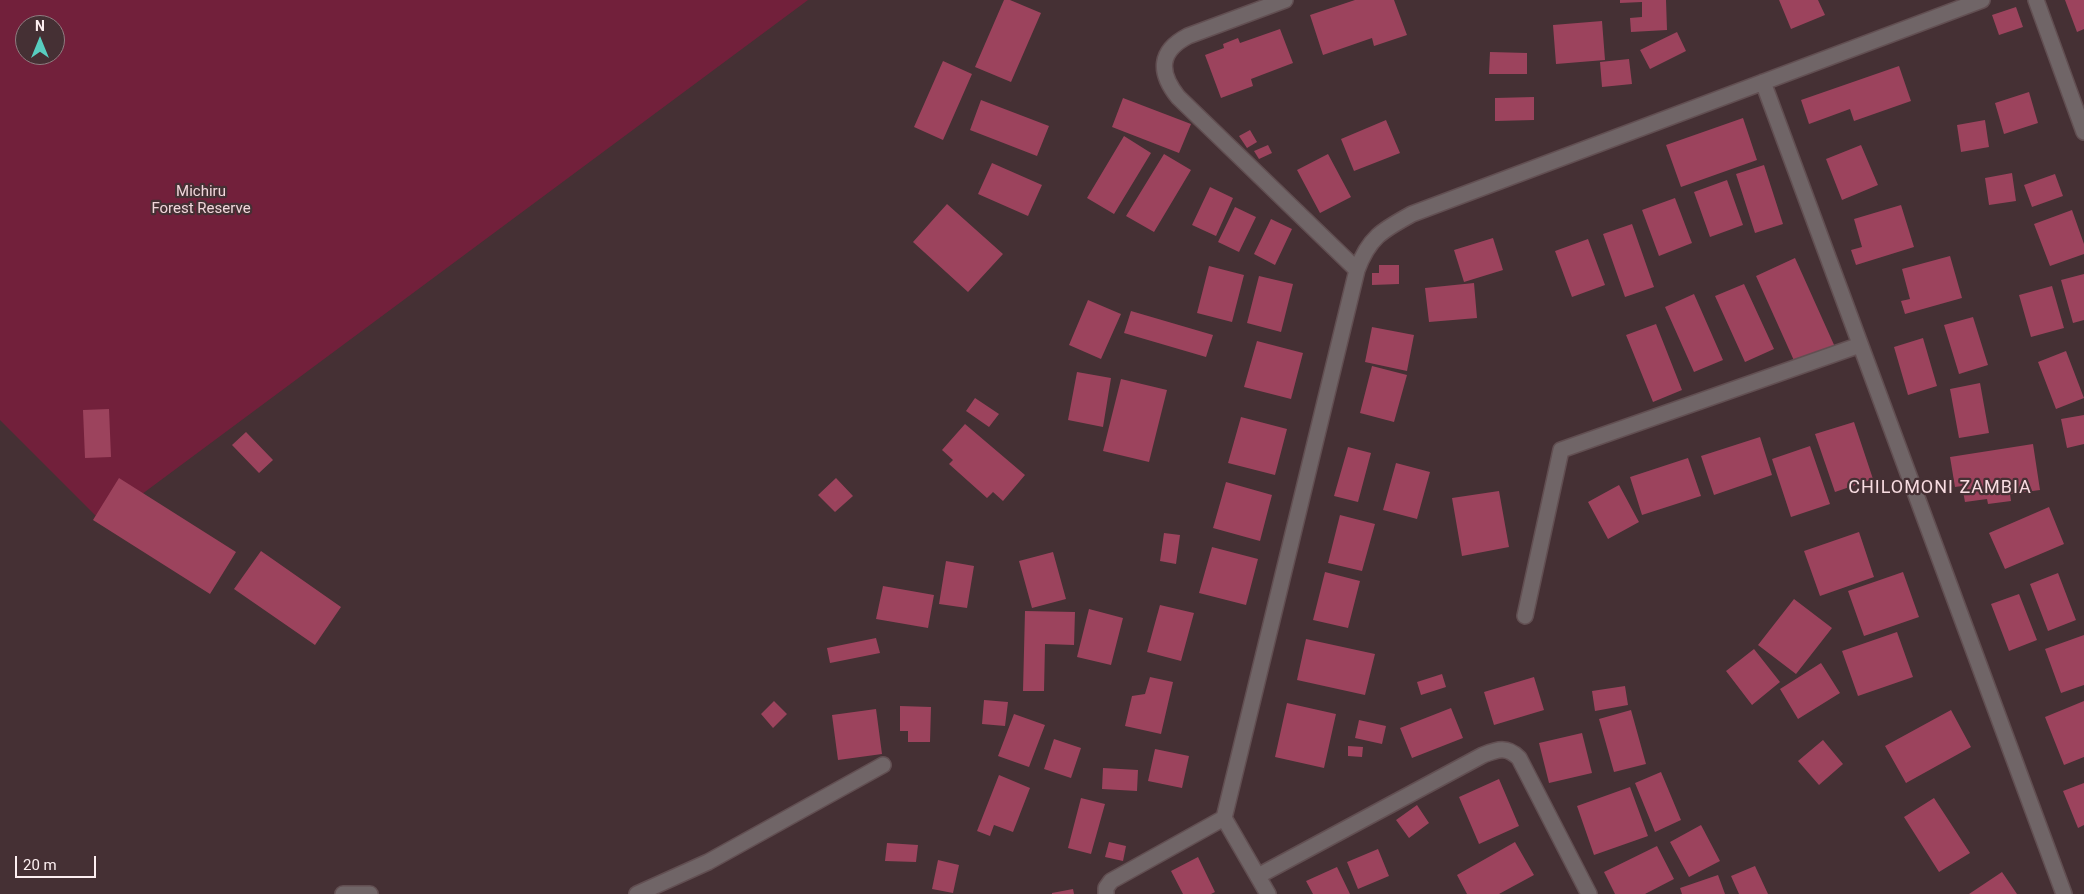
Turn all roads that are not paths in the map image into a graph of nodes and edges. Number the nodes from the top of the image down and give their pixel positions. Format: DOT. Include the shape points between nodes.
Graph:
graph roads {
  1 [pos="1285,0"];
  2 [pos="1982,0"];
  3 [pos="2036,0"];
  4 [pos="1763,82"];
  5 [pos="2084,132"];
  6 [pos="1357,270"];
  7 [pos="1860,345"];
  8 [pos="1525,616"];
  9 [pos="883,764"];
  10 [pos="1224,818"];
  11 [pos="1258,876"];
  12 [pos="343,894"];
  13 [pos="370,894"];
  14 [pos="637,894"];
  15 [pos="1106,894"];
  16 [pos="1268,894"];
  17 [pos="1589,894"];
  18 [pos="2064,894"];
  1 -- 6 [label="street" via="1176,42 1164,62 1165,75 1178,97"];
  2 -- 4 [label="street"];
  3 -- 5 [label="street"];
  4 -- 6 [label="street" via="1412,214 1382,231 1364,252"];
  4 -- 7 [label="street"];
  6 -- 10 [label="street"];
  7 -- 8 [label="street" via="1561,450"];
  7 -- 18 [label="street"];
  9 -- 14 [label="street" via="708,862"];
  10 -- 11 [label="street"];
  10 -- 15 [label="street" via="1111,881"];
  11 -- 16 [label="street"];
  11 -- 17 [label="street" via="1500,748 1513,752 1519,758"];
  12 -- 13 [label="street"];
}
